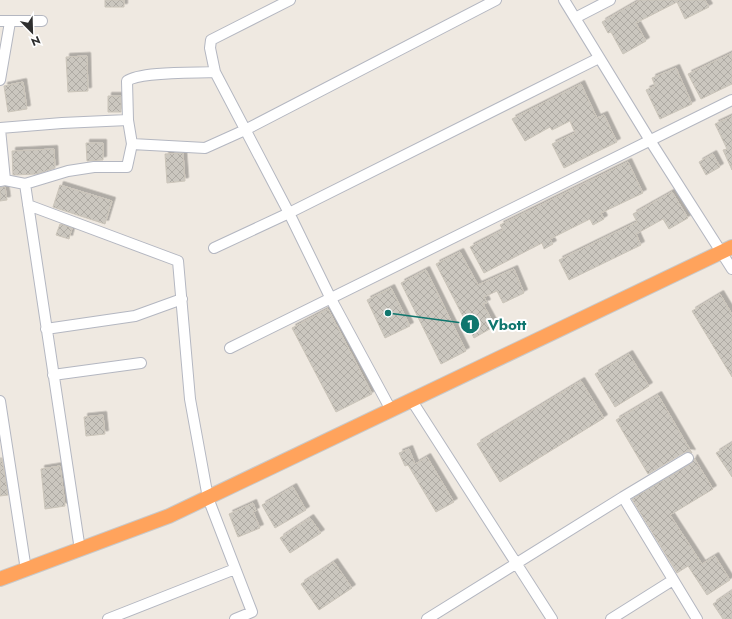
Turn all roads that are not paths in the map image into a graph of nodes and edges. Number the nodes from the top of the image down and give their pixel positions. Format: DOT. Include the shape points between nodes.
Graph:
graph roads {
  1 [pos="290,0"];
  2 [pos="496,0"];
  3 [pos="564,0"];
  4 [pos="610,0"];
  5 [pos="276,3"];
  6 [pos="574,18"];
  7 [pos="5,21"];
  8 [pos="42,21"];
  9 [pos="599,58"];
  10 [pos="215,72"];
  11 [pos="0,80"];
  12 [pos="732,100"];
  13 [pos="128,120"];
  14 [pos="0,129"];
  15 [pos="245,130"];
  16 [pos="651,142"];
  17 [pos="132,144"];
  18 [pos="3,180"];
  19 [pos="25,184"];
  20 [pos="28,205"];
  21 [pos="289,213"];
  22 [pos="214,248"];
  23 [pos="727,250"];
  24 [pos="732,269"];
  25 [pos="182,299"];
  26 [pos="331,299"];
  27 [pos="46,329"];
  28 [pos="230,348"];
  29 [pos="141,363"];
  30 [pos="53,375"];
  31 [pos="0,401"];
  32 [pos="412,401"];
  33 [pos="391,410"];
  34 [pos="688,458"];
  35 [pos="623,497"];
  36 [pos="208,498"];
  37 [pos="80,550"];
  38 [pos="517,563"];
  39 [pos="235,569"];
  40 [pos="26,570"];
  41 [pos="0,579"];
  42 [pos="673,580"];
  43 [pos="108,619"];
  44 [pos="235,619"];
  45 [pos="426,619"];
  46 [pos="552,619"];
  47 [pos="610,619"];
  48 [pos="697,619"];
  1 -- 5 [label="street"];
  2 -- 15 [label="street"];
  3 -- 6 [label="street"];
  4 -- 6 [label="street"];
  5 -- 10 [label="street" via="211,40"];
  6 -- 9 [label="street"];
  7 -- 8 [label="street"];
  7 -- 11 [label="street"];
  9 -- 16 [label="street"];
  9 -- 21 [label="street"];
  10 -- 13 [label="street" via="131,78 127,81"];
  10 -- 15 [label="street"];
  12 -- 16 [label="street"];
  13 -- 14 [label="street" via="62,122"];
  13 -- 17 [label="street"];
  14 -- 18 [label="street"];
  15 -- 17 [label="street" via="205,148"];
  15 -- 21 [label="street"];
  16 -- 23 [label="street"];
  16 -- 26 [label="street"];
  17 -- 19 [label="street" via="127,166 68,171"];
  18 -- 19 [label="street"];
  19 -- 20 [label="street"];
  20 -- 25 [label="street" via="178,261"];
  20 -- 27 [label="street"];
  21 -- 22 [label="street"];
  21 -- 26 [label="street"];
  23 -- 24 [label="street"];
  23 -- 32 [label="highway"];
  25 -- 27 [label="street" via="135,316"];
  25 -- 36 [label="street" via="190,399"];
  26 -- 28 [label="street"];
  26 -- 33 [label="street"];
  27 -- 30 [label="street"];
  29 -- 30 [label="street"];
  30 -- 37 [label="street"];
  31 -- 40 [label="street"];
  32 -- 33 [label="highway"];
  32 -- 38 [label="street"];
  33 -- 36 [label="highway"];
  34 -- 35 [label="street"];
  35 -- 38 [label="street"];
  35 -- 42 [label="street"];
  36 -- 37 [label="highway"];
  36 -- 39 [label="street"];
  37 -- 40 [label="highway"];
  38 -- 45 [label="street"];
  38 -- 46 [label="street"];
  39 -- 43 [label="street"];
  39 -- 44 [label="street" via="252,612"];
  40 -- 41 [label="highway"];
  42 -- 47 [label="street"];
  42 -- 48 [label="street"];
}
